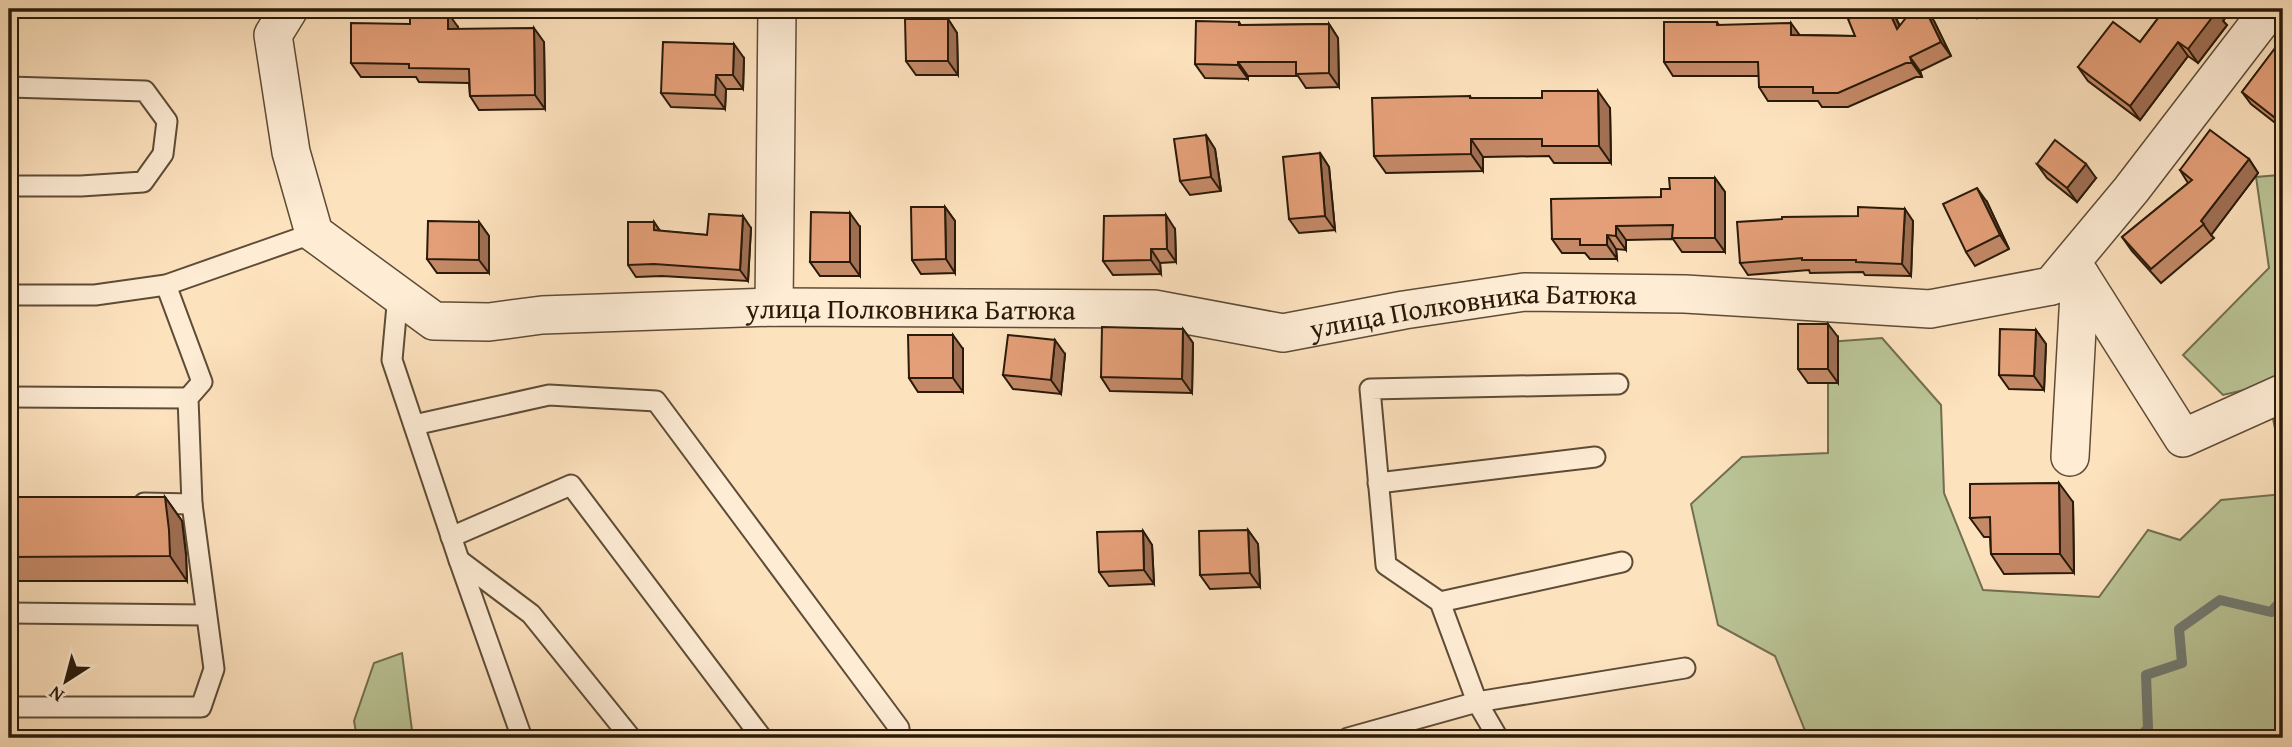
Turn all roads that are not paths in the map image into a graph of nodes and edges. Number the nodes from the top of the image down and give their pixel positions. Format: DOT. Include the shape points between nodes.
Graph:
graph roads {
  1 [pos="289,9"];
  2 [pos="777,9"];
  3 [pos="2270,9"];
  4 [pos="9,86"];
  5 [pos="9,186"];
  6 [pos="314,233"];
  7 [pos="2066,280"];
  8 [pos="166,285"];
  9 [pos="398,294"];
  10 [pos="9,295"];
  11 [pos="774,307"];
  12 [pos="1618,384"];
  13 [pos="2283,393"];
  14 [pos="9,397"];
  15 [pos="188,398"];
  16 [pos="414,425"];
  17 [pos="1595,457"];
  18 [pos="2070,457"];
  19 [pos="1378,482"];
  20 [pos="127,503"];
  21 [pos="192,504"];
  22 [pos="451,537"];
  23 [pos="459,560"];
  24 [pos="1622,562"];
  25 [pos="1440,602"];
  26 [pos="9,613"];
  27 [pos="206,615"];
  28 [pos="1685,668"];
  29 [pos="1477,702"];
  30 [pos="9,707"];
  31 [pos="899,728"];
  32 [pos="522,738"];
  33 [pos="631,738"];
  34 [pos="762,738"];
  35 [pos="1348,738"];
  36 [pos="1498,738"];
  1 -- 6 [label="street" via="273,35 291,152"];
  2 -- 11 [label="street"];
  3 -- 7 [label="street"];
  4 -- 5 [label="lane" via="145,91 167,121 163,154 144,182"];
  6 -- 8 [label="lane"];
  6 -- 9 [label="street, улица Полковника Батюка"];
  7 -- 11 [label="street, улица Полковника Батюка" via="1930,309 1685,294 1524,292 1283,332 1154,309"];
  7 -- 13 [label="street" via="2183,438"];
  7 -- 18 [label="street"];
  8 -- 10 [label="lane" via="95,295"];
  8 -- 15 [label="lane" via="202,382"];
  9 -- 11 [label="street, улица Полковника Батюка" via="435,321"];
  9 -- 16 [label="lane" via="392,360"];
  12 -- 19 [label="lane" via="1370,389"];
  14 -- 15 [label="lane"];
  15 -- 21 [label="lane"];
  16 -- 22 [label="lane"];
  16 -- 31 [label="lane" via="550,396 656,401"];
  17 -- 19 [label="lane"];
  19 -- 25 [label="lane" via="1386,565"];
  20 -- 21 [label="lane"];
  21 -- 27 [label="lane"];
  22 -- 23 [label="lane"];
  22 -- 34 [label="lane" via="571,485"];
  23 -- 32 [label="lane"];
  23 -- 33 [label="lane" via="531,614"];
  24 -- 25 [label="lane"];
  25 -- 29 [label="lane"];
  26 -- 27 [label="lane"];
  27 -- 30 [label="lane" via="214,668 201,707"];
  28 -- 29 [label="lane"];
  29 -- 35 [label="lane"];
  29 -- 36 [label="lane"];
}
